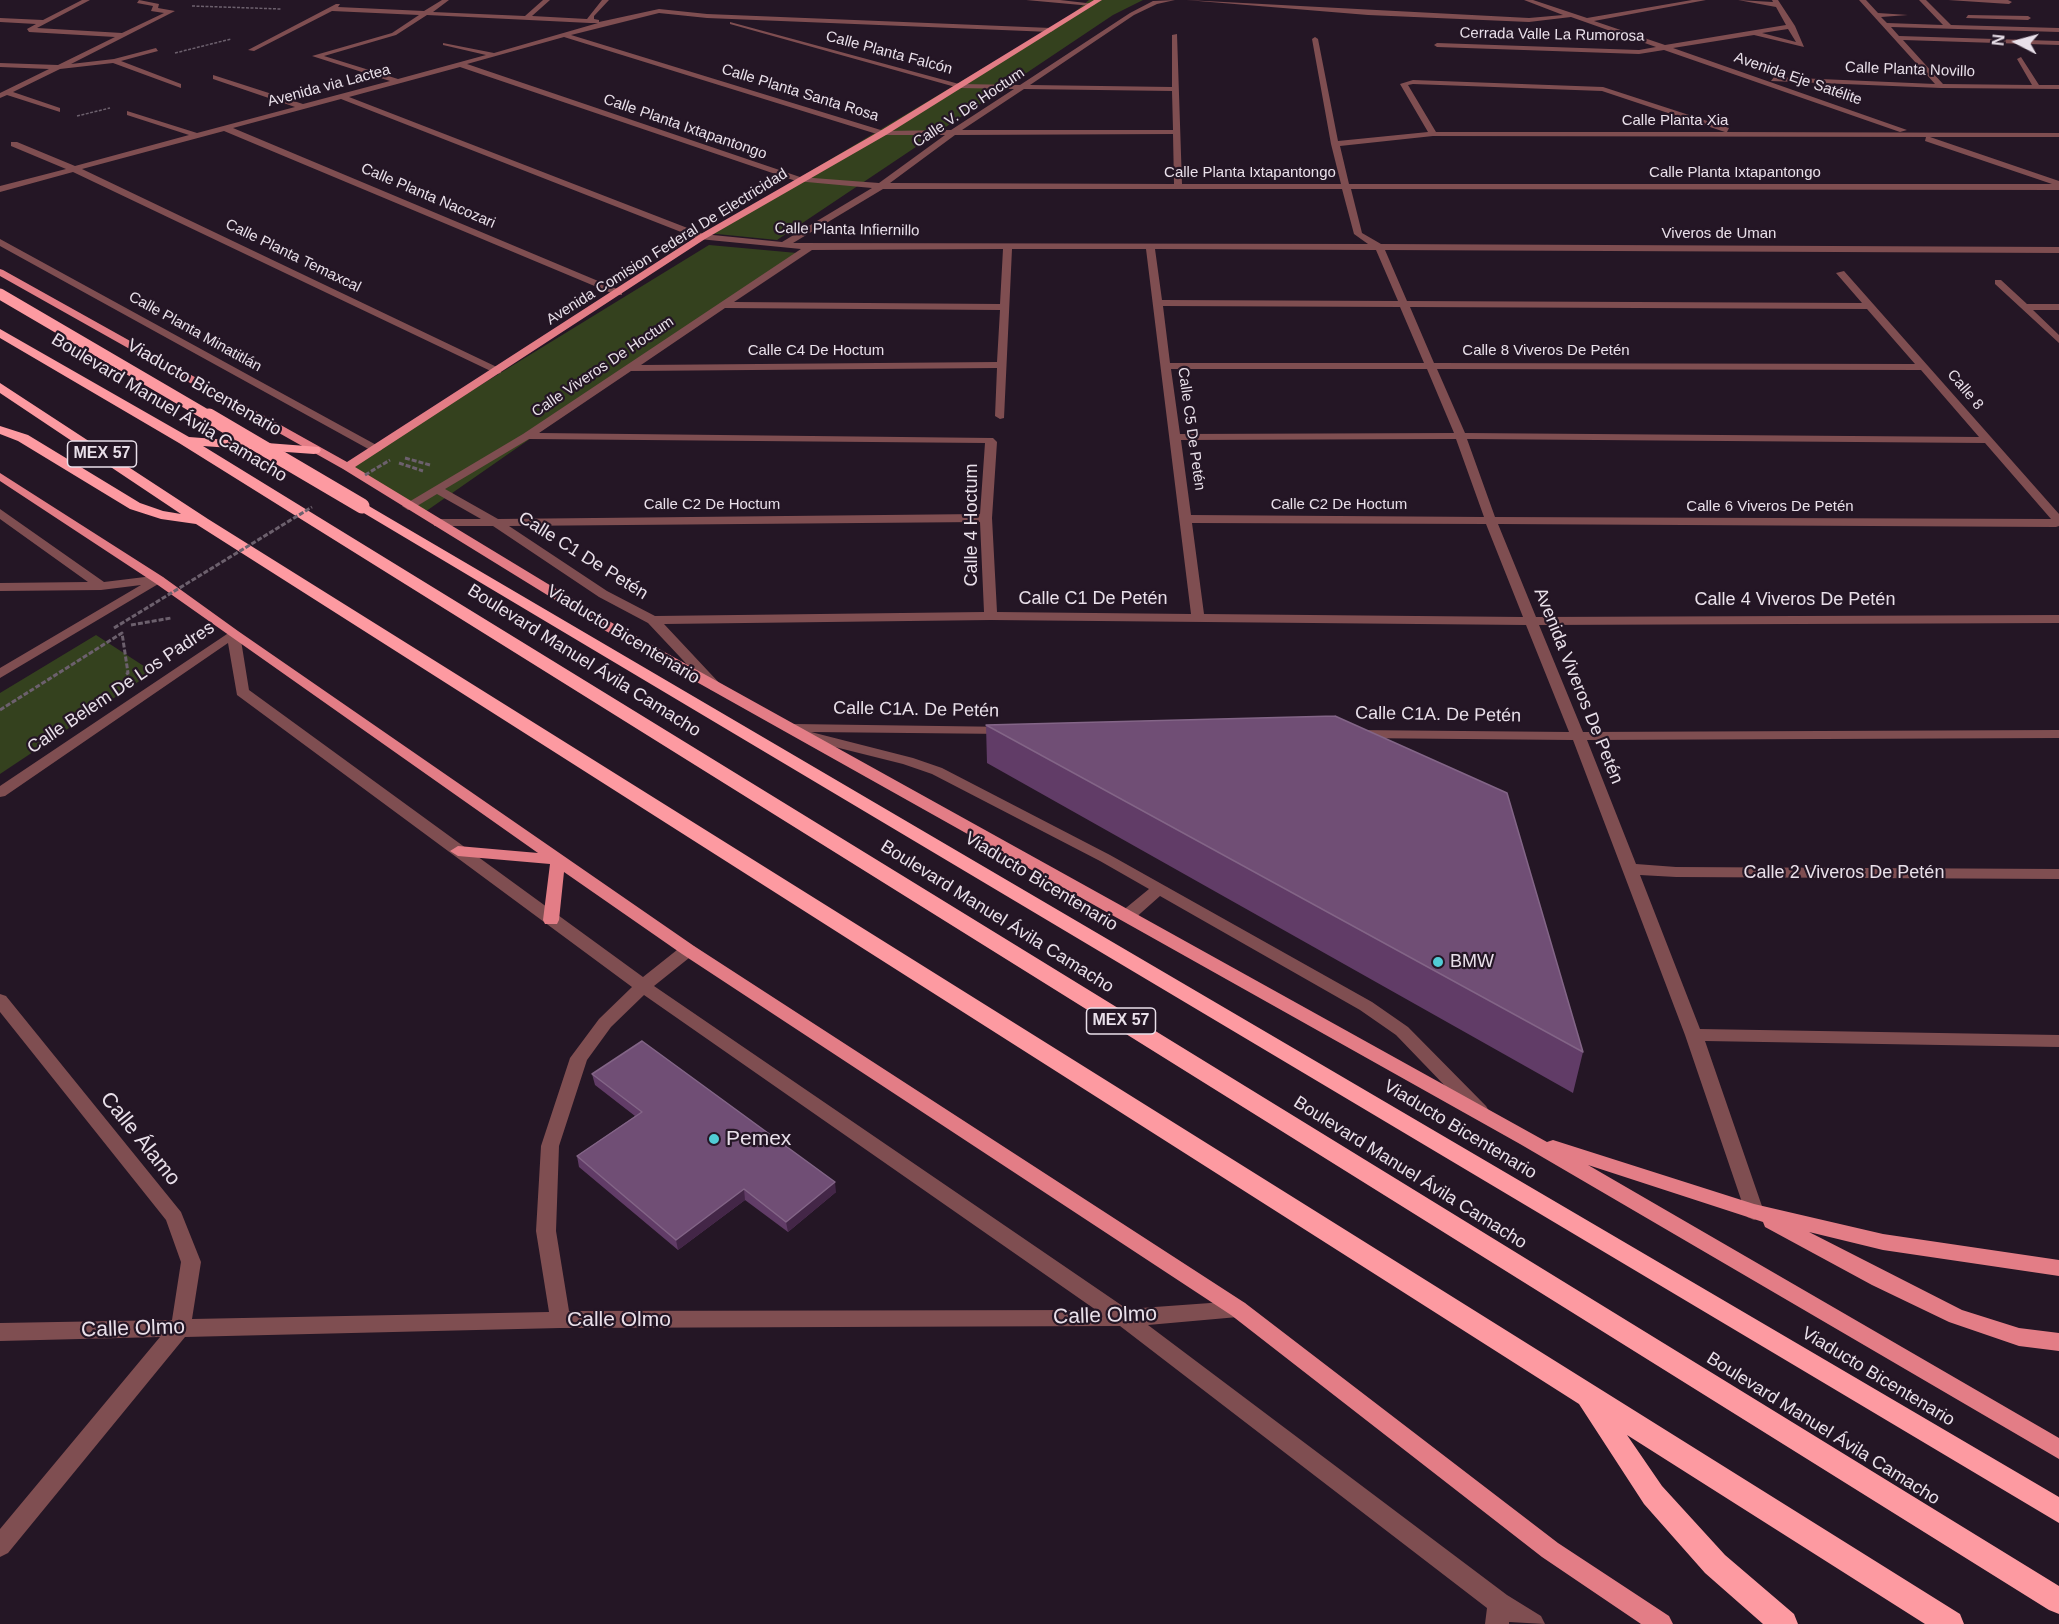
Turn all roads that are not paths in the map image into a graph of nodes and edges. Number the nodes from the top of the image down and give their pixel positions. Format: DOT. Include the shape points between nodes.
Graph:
graph roads {
  1 [pos="87,0"];
  2 [pos="345,0"];
  3 [pos="446,0"];
  4 [pos="547,0"];
  5 [pos="606,0"];
  6 [pos="1029,0"];
  7 [pos="1172,0"];
  8 [pos="1189,0"];
  9 [pos="1527,0"];
  10 [pos="1703,0"];
  11 [pos="1741,0"];
  12 [pos="1862,0"];
  13 [pos="1923,0"];
  14 [pos="1951,0"];
  15 [pos="1967,0"];
  16 [pos="141,1"];
  17 [pos="2008,1"];
  18 [pos="1096,2"];
  19 [pos="1777,2"];
  20 [pos="331,9"];
  21 [pos="428,13"];
  22 [pos="1877,15"];
  23 [pos="707,16"];
  24 [pos="1572,16"];
  25 [pos="1918,16"];
  26 [pos="1928,16"];
  27 [pos="1938,16"];
  28 [pos="1950,16"];
  29 [pos="1961,17"];
  30 [pos="1984,17"];
  31 [pos="526,18"];
  32 [pos="2028,18"];
  33 [pos="0,20"];
  34 [pos="591,21"];
  35 [pos="1585,21"];
  36 [pos="44,22"];
  37 [pos="608,22"];
  38 [pos="1887,25"];
  39 [pos="1792,26"];
  40 [pos="1948,26"];
  41 [pos="1995,28"];
  42 [pos="1051,30"];
  43 [pos="2041,30"];
  44 [pos="2059,30"];
  45 [pos="1754,33"];
  46 [pos="126,35"];
  47 [pos="566,35"];
  48 [pos="1175,35"];
  49 [pos="1899,38"];
  50 [pos="1315,39"];
  51 [pos="2059,43"];
  52 [pos="445,44"];
  53 [pos="1437,45"];
  54 [pos="1667,49"];
  55 [pos="96,50"];
  56 [pos="156,50"];
  57 [pos="252,50"];
  58 [pos="494,55"];
  59 [pos="2021,59"];
  60 [pos="114,60"];
  61 [pos="459,64"];
  62 [pos="0,65"];
  63 [pos="61,67"];
  64 [pos="216,77"];
  65 [pos="1760,79"];
  66 [pos="398,81"];
  67 [pos="178,86"];
  68 [pos="959,86"];
  69 [pos="1024,86"];
  70 [pos="1941,86"];
  71 [pos="2037,87"];
  72 [pos="2059,87"];
  73 [pos="1176,89"];
  74 [pos="4,95"];
  75 [pos="340,96"];
  76 [pos="303,107"];
  77 [pos="57,110"];
  78 [pos="130,113"];
  79 [pos="225,128"];
  80 [pos="954,132"];
  81 [pos="1177,132"];
  82 [pos="883,133"];
  83 [pos="1433,134"];
  84 [pos="1737,134"];
  85 [pos="1915,134"];
  86 [pos="2059,135"];
  87 [pos="198,136"];
  88 [pos="14,144"];
  89 [pos="1335,144"];
  90 [pos="75,168"];
  91 [pos="799,179"];
  92 [pos="1178,185"];
  93 [pos="2059,185"];
  94 [pos="881,186"];
  95 [pos="1347,187"];
  96 [pos="0,189"];
  97 [pos="702,237"];
  98 [pos="0,242"];
  99 [pos="783,245"];
  100 [pos="1008,246"];
  101 [pos="1150,246"];
  102 [pos="810,247"];
  103 [pos="1379,247"];
  104 [pos="2059,250"];
  105 [pos="0,272"];
  106 [pos="1841,273"];
  107 [pos="1998,282"];
  108 [pos="619,293"];
  109 [pos="0,294"];
  110 [pos="1158,303"];
  111 [pos="721,305"];
  112 [pos="1404,305"];
  113 [pos="1871,306"];
  114 [pos="1005,307"];
  115 [pos="2024,307"];
  116 [pos="2059,307"];
  117 [pos="0,333"];
  118 [pos="2059,340"];
  119 [pos="1002,364"];
  120 [pos="1166,366"];
  121 [pos="1431,366"];
  122 [pos="1925,367"];
  123 [pos="629,368"];
  124 [pos="497,371"];
  125 [pos="0,387"];
  126 [pos="1000,416"];
  127 [pos="0,430"];
  128 [pos="527,436"];
  129 [pos="1176,437"];
  130 [pos="1461,437"];
  131 [pos="184,440"];
  132 [pos="1987,440"];
  133 [pos="376,449"];
  134 [pos="314,450"];
  135 [pos="353,473"];
  136 [pos="0,476"];
  137 [pos="437,489"];
  138 [pos="408,506"];
  139 [pos="0,513"];
  140 [pos="986,518"];
  141 [pos="1187,519"];
  142 [pos="1491,520"];
  143 [pos="203,522"];
  144 [pos="495,522"];
  145 [pos="438,523"];
  146 [pos="2049,524"];
  147 [pos="159,580"];
  148 [pos="101,586"];
  149 [pos="0,587"];
  150 [pos="991,616"];
  151 [pos="1198,617"];
  152 [pos="2059,619"];
  153 [pos="653,620"];
  154 [pos="1532,620"];
  155 [pos="233,634"];
  156 [pos="0,674"];
  157 [pos="718,689"];
  158 [pos="1019,730"];
  159 [pos="799,731"];
  160 [pos="1340,734"];
  161 [pos="2059,734"];
  162 [pos="1578,736"];
  163 [pos="0,793"];
  164 [pos="458,851"];
  165 [pos="558,860"];
  166 [pos="1628,869"];
  167 [pos="2059,874"];
  168 [pos="1159,889"];
  169 [pos="1127,916"];
  170 [pos="552,920"];
  171 [pos="688,950"];
  172 [pos="643,986"];
  173 [pos="0,1000"];
  174 [pos="1694,1035"];
  175 [pos="2059,1041"];
  176 [pos="1483,1115"];
  177 [pos="1527,1139"];
  178 [pos="1754,1212"];
  179 [pos="2059,1268"];
  180 [pos="1238,1309"];
  181 [pos="1124,1318"];
  182 [pos="560,1320"];
  183 [pos="181,1327"];
  184 [pos="0,1332"];
  185 [pos="2059,1342"];
  186 [pos="1587,1396"];
  187 [pos="2059,1449"];
  188 [pos="2059,1511"];
  189 [pos="0,1546"];
  190 [pos="2059,1601"];
  191 [pos="1498,1614"];
  192 [pos="1533,1624"];
  193 [pos="1661,1624"];
  194 [pos="1784,1624"];
  195 [pos="1950,1624"];
  1 -- 36 [label="street"];
  2 -- 20 [label="street"];
  3 -- 21 [label="street"];
  4 -- 31 [label="street"];
  5 -- 34 [label="street"];
  6 -- 18 [label="street"];
  7 -- 69 [label="street, Calle V. De Hoctum" via="1142,8"];
  8 -- 24 [label="street" via="1530,20"];
  9 -- 24 [label="street, Avenida Eje Satélite"];
  10 -- 35 [label="street"];
  11 -- 19 [label="street"];
  12 -- 22 [label="street"];
  13 -- 27 [label="street"];
  14 -- 15 [label="street"];
  15 -- 17 [label="street"];
  15 -- 30 [label="street"];
  16 -- 46 [label="street" via="157,5 153,10 172,11"];
  17 -- 32 [label="street"];
  18 -- 42 [label="main road, Avenida Comision Federal De Electricidad"];
  19 -- 39 [label="street"];
  20 -- 21 [label="street"];
  20 -- 57 [label="street"];
  21 -- 31 [label="street"];
  21 -- 66 [label="street" via="394,34 316,56"];
  22 -- 25 [label="street"];
  22 -- 38 [label="street"];
  23 -- 37 [label="street, Avenida via Lactea" via="666,10"];
  23 -- 42 [label="street"];
  23 -- 68 [label="street, Calle Planta Falcón"];
  24 -- 35 [label="street, Avenida Eje Satélite"];
  26 -- 27 [label="street"];
  27 -- 28 [label="street"];
  27 -- 40 [label="street"];
  29 -- 30 [label="street"];
  30 -- 32 [label="street"];
  30 -- 41 [label="street"];
  31 -- 34 [label="street"];
  32 -- 43 [label="street"];
  33 -- 36 [label="street"];
  34 -- 37 [label="street"];
  35 -- 54 [label="street, Avenida Eje Satélite"];
  36 -- 46 [label="street" via="29,30"];
  37 -- 47 [label="street, Avenida via Lactea"];
  38 -- 40 [label="street"];
  38 -- 49 [label="street"];
  39 -- 45 [label="street, Cerrada Valle La Rumorosa"];
  39 -- 45 [label="street" via="1802,46"];
  40 -- 41 [label="street"];
  41 -- 43 [label="street"];
  42 -- 68 [label="main road, Avenida Comision Federal De Electricidad"];
  43 -- 44 [label="street"];
  45 -- 54 [label="street, Cerrada Valle La Rumorosa"];
  46 -- 55 [label="street"];
  47 -- 58 [label="street, Avenida via Lactea"];
  47 -- 82 [label="street, Calle Planta Santa Rosa"];
  48 -- 73 [label="street"];
  49 -- 51 [label="street"];
  49 -- 70 [label="street"];
  50 -- 89 [label="street"];
  52 -- 58 [label="street"];
  53 -- 54 [label="street, Cerrada Valle La Rumorosa" via="1639,52"];
  54 -- 65 [label="street, Avenida Eje Satélite"];
  55 -- 60 [label="street"];
  55 -- 63 [label="street"];
  56 -- 60 [label="street"];
  58 -- 61 [label="street, Avenida via Lactea"];
  59 -- 71 [label="street"];
  60 -- 63 [label="street"];
  60 -- 67 [label="street"];
  61 -- 66 [label="street, Avenida via Lactea"];
  61 -- 91 [label="street, Calle Planta Ixtapantongo"];
  62 -- 63 [label="street"];
  63 -- 74 [label="street"];
  64 -- 76 [label="street"];
  65 -- 70 [label="street, Calle Planta Novillo"];
  65 -- 85 [label="street, Avenida Eje Satélite"];
  66 -- 75 [label="street, Avenida via Lactea"];
  68 -- 69 [label="street, Calle Planta Falcón"];
  68 -- 82 [label="main road, Avenida Comision Federal De Electricidad"];
  69 -- 73 [label="street, Calle Planta Falcón"];
  69 -- 80 [label="street, Calle V. De Hoctum"];
  70 -- 71 [label="street, Calle Planta Novillo"];
  71 -- 72 [label="street, Calle Planta Novillo"];
  73 -- 81 [label="street"];
  74 -- 77 [label="street"];
  75 -- 76 [label="street, Avenida via Lactea"];
  75 -- 97 [label="street, Calle Planta Infiernillo"];
  76 -- 79 [label="street, Avenida via Lactea"];
  78 -- 87 [label="street"];
  79 -- 87 [label="street, Avenida via Lactea"];
  79 -- 108 [label="street, Calle Planta Nacozari"];
  80 -- 81 [label="street, Calle Planta Santa Rosa"];
  80 -- 82 [label="street, Calle Planta Santa Rosa"];
  80 -- 94 [label="street, Calle V. De Hoctum"];
  81 -- 92 [label="street"];
  82 -- 91 [label="main road, Avenida Comision Federal De Electricidad"];
  83 -- 84 [label="street, Calle Planta Xia"];
  83 -- 84 [label="street" via="1404,84 1603,89"];
  83 -- 89 [label="street, Calle Planta Xia"];
  84 -- 85 [label="street, Calle Planta Xia"];
  85 -- 86 [label="street, Calle Planta Xia"];
  85 -- 93 [label="street, Avenida Eje Satélite"];
  87 -- 90 [label="street, Avenida via Lactea"];
  88 -- 90 [label="street, Calle Planta Temaxcal"];
  89 -- 95 [label="street"];
  90 -- 96 [label="street, Avenida via Lactea"];
  90 -- 124 [label="street, Calle Planta Temaxcal"];
  91 -- 94 [label="street, Calle Planta Ixtapantongo"];
  91 -- 97 [label="main road, Avenida Comision Federal De Electricidad"];
  92 -- 94 [label="street, Calle Planta Ixtapantongo"];
  92 -- 95 [label="street, Calle Planta Ixtapantongo"];
  93 -- 95 [label="street, Calle Planta Ixtapantongo"];
  94 -- 99 [label="street, Calle V. De Hoctum"];
  95 -- 103 [label="street, Avenida Viveros De Petén" via="1359,234"];
  97 -- 99 [label="street, Calle Planta Infiernillo"];
  97 -- 108 [label="main road, Avenida Comision Federal De Electricidad"];
  98 -- 133 [label="street, Calle Planta Minatitlán"];
  99 -- 102 [label="street, Calle Planta Infiernillo"];
  100 -- 101 [label="street, Calle Planta Infiernillo"];
  100 -- 102 [label="street, Calle Planta Infiernillo"];
  100 -- 114 [label="street"];
  101 -- 103 [label="street, Calle Planta Infiernillo"];
  101 -- 110 [label="street, Calle C5 De Petén"];
  102 -- 111 [label="street, Calle Viveros De Hoctum"];
  103 -- 104 [label="street, Viveros de Uman"];
  103 -- 112 [label="street, Avenida Viveros De Petén"];
  105 -- 134 [label="main road, Boulevard Manuel Ávila Camacho"];
  106 -- 113 [label="street, Calle 8"];
  107 -- 115 [label="street"];
  108 -- 124 [label="main road, Avenida Comision Federal De Electricidad"];
  109 -- 188 [label="highway, Viaducto Bicentenario, bridge"];
  110 -- 112 [label="street"];
  110 -- 120 [label="street, Calle C5 De Petén"];
  111 -- 114 [label="street"];
  111 -- 123 [label="street, Calle Viveros De Hoctum"];
  112 -- 113 [label="street"];
  112 -- 121 [label="street, Avenida Viveros De Petén"];
  113 -- 122 [label="street, Calle 8"];
  114 -- 119 [label="street"];
  115 -- 116 [label="street"];
  115 -- 118 [label="street"];
  117 -- 131 [label="highway, Boulevard Manuel Ávila Camacho / MEX 57"];
  119 -- 123 [label="street, Calle C4 De Hoctum"];
  119 -- 126 [label="street"];
  120 -- 121 [label="street, Calle 8 Viveros De Petén"];
  120 -- 129 [label="street, Calle C5 De Petén"];
  121 -- 122 [label="street, Calle 8 Viveros De Petén"];
  121 -- 130 [label="street, Avenida Viveros De Petén"];
  122 -- 132 [label="street, Calle 8"];
  123 -- 128 [label="street, Calle Viveros De Hoctum"];
  124 -- 133 [label="main road, Avenida Comision Federal De Electricidad"];
  125 -- 143 [label="highway, MEX 57"];
  127 -- 143 [label="highway" via="23,438 135,506"];
  128 -- 137 [label="street, Calle Viveros De Hoctum"];
  128 -- 140 [label="street, Calle 4 Hoctum" via="985,439 991,442"];
  129 -- 130 [label="street"];
  129 -- 141 [label="street, Calle C5 De Petén"];
  130 -- 132 [label="street"];
  130 -- 142 [label="street, Avenida Viveros De Petén"];
  131 -- 134 [label="highway"];
  131 -- 190 [label="highway, Boulevard Manuel Ávila Camacho / MEX 57"];
  132 -- 146 [label="street, Calle 8" via="2058,520"];
  133 -- 135 [label="main road, Avenida Comision Federal De Electricidad"];
  134 -- 135 [label="main road, Boulevard Manuel Ávila Camacho"];
  135 -- 138 [label="main road, Boulevard Manuel Ávila Camacho"];
  136 -- 147 [label="main road"];
  137 -- 138 [label="street, Calle Viveros De Hoctum"];
  137 -- 144 [label="street, Calle C1 De Petén"];
  138 -- 145 [label="main road, Boulevard Manuel Ávila Camacho"];
  139 -- 148 [label="street"];
  140 -- 144 [label="street, Calle C2 De Hoctum"];
  140 -- 150 [label="street, Calle 4 Hoctum"];
  141 -- 142 [label="street, Calle C2 De Hoctum"];
  141 -- 151 [label="street, Calle C5 De Petén"];
  142 -- 146 [label="street, Calle 6 Viveros De Petén"];
  142 -- 154 [label="street, Avenida Viveros De Petén"];
  143 -- 186 [label="highway, MEX 57"];
  144 -- 145 [label="street, Calle C2 De Hoctum"];
  144 -- 153 [label="street, Calle C1 De Petén" via="603,594"];
  145 -- 157 [label="main road, Boulevard Manuel Ávila Camacho"];
  147 -- 148 [label="street"];
  147 -- 155 [label="main road"];
  147 -- 156 [label="street"];
  148 -- 149 [label="street"];
  150 -- 151 [label="street, Calle C1 De Petén"];
  150 -- 153 [label="street, Calle C1 De Petén"];
  151 -- 154 [label="street, Calle C1 De Petén"];
  152 -- 154 [label="street, Calle 4 Viveros De Petén"];
  153 -- 157 [label="street, Calle C1 De Petén"];
  154 -- 162 [label="street, Avenida Viveros De Petén"];
  155 -- 163 [label="street, Calle Belem De Los Padres"];
  155 -- 164 [label="street" via="242,692"];
  155 -- 165 [label="main road"];
  157 -- 159 [label="main road, Boulevard Manuel Ávila Camacho"];
  158 -- 159 [label="street, Calle C1A. De Petén"];
  159 -- 168 [label="street" via="937,771"];
  159 -- 169 [label="main road, Boulevard Manuel Ávila Camacho"];
  160 -- 162 [label="street, Calle C1A. De Petén"];
  161 -- 162 [label="street"];
  162 -- 166 [label="street, Avenida Viveros De Petén"];
  164 -- 165 [label="main road"];
  164 -- 170 [label="street"];
  165 -- 170 [label="main road"];
  165 -- 171 [label="main road"];
  166 -- 167 [label="street, Calle 2 Viveros De Petén"];
  166 -- 174 [label="street, Avenida Viveros De Petén"];
  168 -- 169 [label="street"];
  168 -- 176 [label="street" via="1366,1006 1402,1031"];
  169 -- 176 [label="main road, Boulevard Manuel Ávila Camacho"];
  170 -- 172 [label="street"];
  171 -- 172 [label="street"];
  171 -- 180 [label="main road"];
  172 -- 181 [label="street"];
  172 -- 182 [label="street" via="605,1023 579,1058 550,1146 546,1232"];
  173 -- 183 [label="street, Calle Álamo" via="174,1217 191,1262"];
  174 -- 175 [label="street"];
  174 -- 178 [label="street, Avenida Viveros De Petén"];
  176 -- 177 [label="main road, Boulevard Manuel Ávila Camacho"];
  177 -- 178 [label="main road"];
  177 -- 187 [label="main road, Boulevard Manuel Ávila Camacho"];
  178 -- 179 [label="main road" via="1882,1242"];
  178 -- 185 [label="main road" via="1956,1316 2019,1337"];
  180 -- 181 [label="street, Calle Olmo"];
  180 -- 193 [label="main road" via="1550,1550"];
  181 -- 182 [label="street, Calle Olmo"];
  181 -- 191 [label="street"];
  182 -- 183 [label="street, Calle Olmo"];
  183 -- 184 [label="street, Calle Olmo"];
  183 -- 189 [label="street"];
  186 -- 194 [label="highway" via="1653,1495 1715,1564"];
  186 -- 195 [label="highway, MEX 57"];
  191 -- 192 [label="street"];
}
